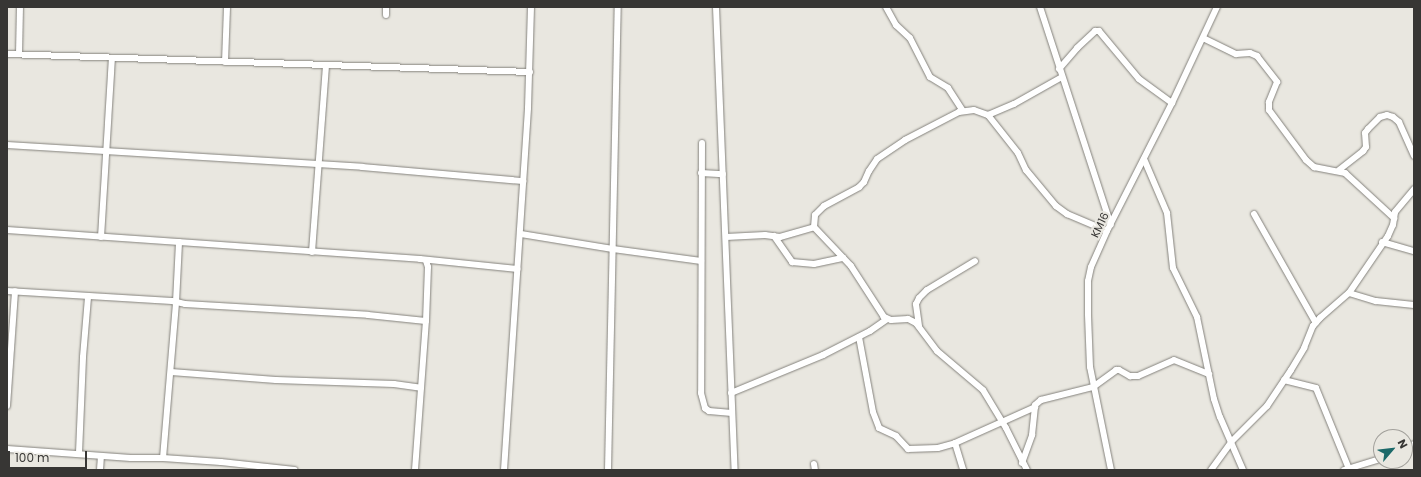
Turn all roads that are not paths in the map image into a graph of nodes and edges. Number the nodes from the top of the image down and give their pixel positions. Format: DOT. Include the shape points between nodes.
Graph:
graph roads {
  1 [pos="20,7"];
  2 [pos="227,7"];
  3 [pos="386,7"];
  4 [pos="531,7"];
  5 [pos="618,7"];
  6 [pos="716,7"];
  7 [pos="886,7"];
  8 [pos="1040,7"];
  9 [pos="1217,7"];
  10 [pos="386,15"];
  11 [pos="1203,38"];
  12 [pos="7,54"];
  13 [pos="19,54"];
  14 [pos="112,59"];
  15 [pos="225,62"];
  16 [pos="326,66"];
  17 [pos="1059,69"];
  18 [pos="530,72"];
  19 [pos="1062,77"];
  20 [pos="1172,103"];
  21 [pos="963,111"];
  22 [pos="988,115"];
  23 [pos="702,143"];
  24 [pos="7,146"];
  25 [pos="106,151"];
  26 [pos="1414,156"];
  27 [pos="1144,159"];
  28 [pos="319,164"];
  29 [pos="1339,170"];
  30 [pos="701,173"];
  31 [pos="723,174"];
  32 [pos="523,181"];
  33 [pos="1414,189"];
  34 [pos="1254,214"];
  35 [pos="1394,218"];
  36 [pos="1110,225"];
  37 [pos="814,227"];
  38 [pos="7,230"];
  39 [pos="1107,232"];
  40 [pos="520,234"];
  41 [pos="774,236"];
  42 [pos="101,237"];
  43 [pos="726,237"];
  44 [pos="179,242"];
  45 [pos="1382,242"];
  46 [pos="613,250"];
  47 [pos="312,252"];
  48 [pos="1414,252"];
  49 [pos="843,258"];
  50 [pos="426,261"];
  51 [pos="701,261"];
  52 [pos="975,261"];
  53 [pos="517,269"];
  54 [pos="7,291"];
  55 [pos="15,291"];
  56 [pos="1349,293"];
  57 [pos="88,296"];
  58 [pos="176,302"];
  59 [pos="1414,305"];
  60 [pos="887,319"];
  61 [pos="426,321"];
  62 [pos="1316,322"];
  63 [pos="920,328"];
  64 [pos="859,337"];
  65 [pos="171,372"];
  66 [pos="1209,374"];
  67 [pos="1284,380"];
  68 [pos="1093,387"];
  69 [pos="421,388"];
  70 [pos="731,393"];
  71 [pos="7,406"];
  72 [pos="1035,407"];
  73 [pos="732,413"];
  74 [pos="1003,422"];
  75 [pos="1230,442"];
  76 [pos="955,443"];
  77 [pos="7,449"];
  78 [pos="79,453"];
  79 [pos="101,456"];
  80 [pos="163,458"];
  81 [pos="1373,462"];
  82 [pos="1024,468"];
  83 [pos="100,470"];
  84 [pos="295,470"];
  85 [pos="415,470"];
  86 [pos="504,470"];
  87 [pos="608,470"];
  88 [pos="735,470"];
  89 [pos="963,470"];
  90 [pos="1112,470"];
  91 [pos="1211,470"];
  92 [pos="1243,470"];
  93 [pos="1346,470"];
  1 -- 13 [label="street"];
  2 -- 15 [label="street"];
  3 -- 10 [label="street"];
  4 -- 18 [label="street"];
  5 -- 46 [label="street"];
  6 -- 31 [label="street"];
  7 -- 21 [label="street" via="896,26 910,38 930,77 948,88"];
  8 -- 17 [label="street"];
  9 -- 11 [label="street, KM16"];
  11 -- 20 [label="street, KM16"];
  11 -- 29 [label="street" via="1236,54 1250,53 1257,56 1277,82 1268,105 1279,126 1310,164"];
  12 -- 13 [label="street"];
  13 -- 14 [label="street"];
  14 -- 15 [label="street"];
  14 -- 25 [label="street"];
  15 -- 16 [label="street"];
  16 -- 18 [label="street"];
  16 -- 28 [label="street"];
  17 -- 19 [label="street"];
  17 -- 20 [label="street" via="1095,31 1100,31 1139,79"];
  18 -- 32 [label="street"];
  19 -- 22 [label="street" via="1014,104"];
  19 -- 36 [label="street"];
  20 -- 27 [label="street, KM16"];
  21 -- 22 [label="street" via="974,110"];
  21 -- 37 [label="street" via="914,134 877,159 859,187 819,211 814,219"];
  22 -- 39 [label="street" via="1018,153 1026,170 1056,206 1067,214"];
  23 -- 30 [label="street"];
  24 -- 25 [label="street"];
  25 -- 28 [label="street"];
  25 -- 42 [label="street"];
  26 -- 29 [label="street" via="1398,122 1387,115 1380,117 1368,128 1365,132 1366,147"];
  27 -- 36 [label="street, KM16"];
  27 -- 66 [label="street" via="1167,214 1173,268 1197,317"];
  28 -- 32 [label="street"];
  28 -- 47 [label="street"];
  29 -- 35 [label="street" via="1352,178"];
  30 -- 31 [label="street"];
  30 -- 51 [label="street"];
  31 -- 43 [label="street"];
  32 -- 40 [label="street"];
  33 -- 35 [label="street" via="1398,207"];
  34 -- 62 [label="street"];
  35 -- 45 [label="street" via="1393,225"];
  36 -- 39 [label="street, KM16"];
  37 -- 41 [label="street" via="786,236"];
  37 -- 49 [label="street"];
  38 -- 42 [label="street"];
  39 -- 68 [label="street, KM16" via="1091,267 1088,281 1090,367"];
  40 -- 46 [label="street"];
  40 -- 53 [label="street"];
  41 -- 43 [label="street"];
  41 -- 49 [label="street" via="792,262 814,264"];
  42 -- 44 [label="street"];
  43 -- 70 [label="street"];
  44 -- 47 [label="street"];
  44 -- 58 [label="street"];
  45 -- 48 [label="street"];
  45 -- 56 [label="street"];
  46 -- 51 [label="street"];
  46 -- 87 [label="street"];
  47 -- 50 [label="street"];
  49 -- 60 [label="street"];
  50 -- 53 [label="street"];
  50 -- 61 [label="street"];
  51 -- 73 [label="street" via="701,394 705,408 710,412"];
  52 -- 63 [label="street" via="927,290 919,298 916,304"];
  53 -- 86 [label="street"];
  54 -- 55 [label="street"];
  55 -- 57 [label="street"];
  55 -- 71 [label="street"];
  56 -- 59 [label="street" via="1376,302"];
  56 -- 62 [label="street"];
  57 -- 58 [label="street"];
  57 -- 78 [label="street"];
  58 -- 61 [label="street"];
  58 -- 65 [label="street"];
  60 -- 63 [label="street" via="908,319 916,322"];
  60 -- 64 [label="street"];
  61 -- 69 [label="street"];
  62 -- 67 [label="street" via="1304,348"];
  63 -- 74 [label="street" via="938,351 983,390"];
  64 -- 70 [label="street" via="790,370"];
  64 -- 76 [label="street" via="873,412 879,428 896,436 908,449 938,448"];
  65 -- 69 [label="street" via="276,380 394,384"];
  65 -- 80 [label="street"];
  66 -- 68 [label="street" via="1174,360 1138,376 1130,376 1116,370"];
  66 -- 75 [label="street" via="1220,417"];
  67 -- 75 [label="street" via="1267,406"];
  67 -- 93 [label="street" via="1316,388 1337,436"];
  68 -- 72 [label="street" via="1041,400"];
  68 -- 90 [label="street, KM16"];
  69 -- 85 [label="street"];
  70 -- 73 [label="street"];
  72 -- 74 [label="street"];
  72 -- 82 [label="street" via="1032,435"];
  73 -- 88 [label="street"];
  74 -- 76 [label="street"];
  74 -- 82 [label="street"];
  75 -- 91 [label="street"];
  75 -- 92 [label="street"];
  76 -- 89 [label="street"];
  77 -- 78 [label="street"];
  78 -- 79 [label="street"];
  79 -- 80 [label="street"];
  79 -- 83 [label="street"];
  80 -- 84 [label="street"];
  81 -- 93 [label="street"];
}
